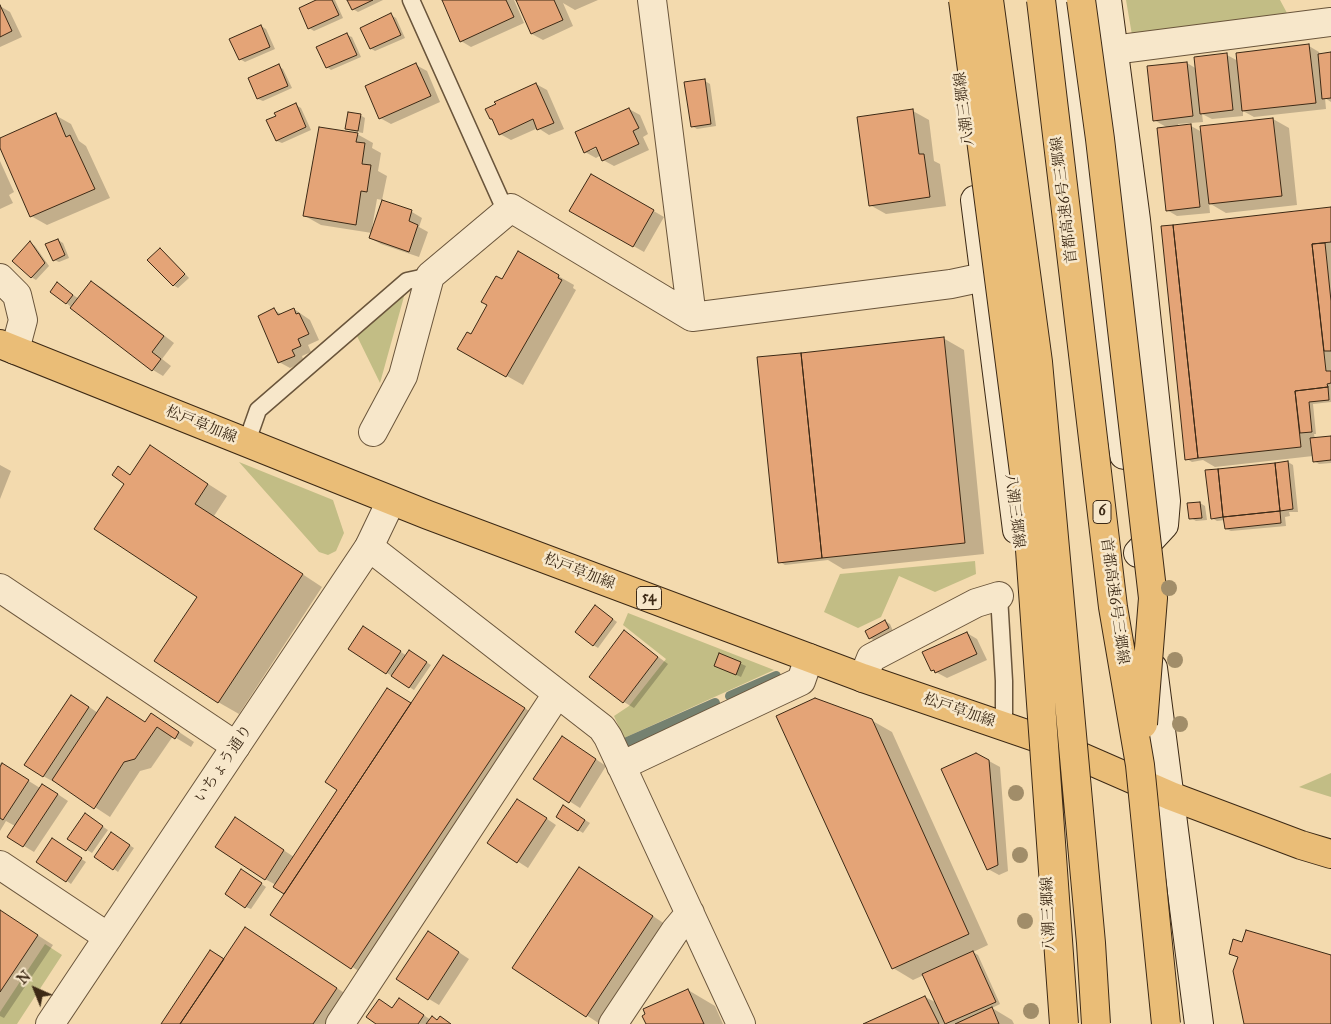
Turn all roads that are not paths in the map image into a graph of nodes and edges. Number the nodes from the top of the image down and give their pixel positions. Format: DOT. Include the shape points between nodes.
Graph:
graph roads {
  1 [pos="411,0"];
  2 [pos="652,0"];
  3 [pos="952,0"];
  4 [pos="963,0"];
  5 [pos="989,0"];
  6 [pos="1041,0"];
  7 [pos="1062,0"];
  8 [pos="1081,0"];
  9 [pos="1107,0"];
  10 [pos="1331,22"];
  11 [pos="1113,50"];
  12 [pos="506,212"];
  13 [pos="430,276"];
  14 [pos="984,277"];
  15 [pos="0,278"];
  16 [pos="692,317"];
  17 [pos="7,347"];
  18 [pos="373,432"];
  19 [pos="246,444"];
  20 [pos="391,501"];
  21 [pos="369,547"];
  22 [pos="1138,553"];
  23 [pos="0,588"];
  24 [pos="999,596"];
  25 [pos="809,658"];
  26 [pos="863,678"];
  27 [pos="557,694"];
  28 [pos="1004,726"];
  29 [pos="1038,738"];
  30 [pos="236,746"];
  31 [pos="1140,765"];
  32 [pos="621,766"];
  33 [pos="1171,796"];
  34 [pos="1300,844"];
  35 [pos="1331,854"];
  36 [pos="1331,858"];
  37 [pos="0,865"];
  38 [pos="690,914"];
  39 [pos="108,937"];
  40 [pos="50,1024"];
  41 [pos="340,1024"];
  42 [pos="613,1024"];
  43 [pos="740,1024"];
  44 [pos="1053,1024"];
  45 [pos="1064,1024"];
  46 [pos="1096,1024"];
  47 [pos="1166,1024"];
  48 [pos="1199,1024"];
  1 -- 12 [label="lane"];
  2 -- 16 [label="street"];
  3 -- 14 [label="street, 八潮三郷線"];
  4 -- 45 [label="main road, bridge" via="1025,480"];
  5 -- 46 [label="main road, bridge" via="1038,362 1092,943"];
  6 -- 31 [label="main road, 首都高速6号三郷線 / 6, bridge" via="1113,607"];
  7 -- 22 [label="street" via="1072,92"];
  8 -- 31 [label="main road, bridge" via="1153,598"];
  9 -- 11 [label="street"];
  10 -- 11 [label="street"];
  11 -- 22 [label="street" via="1136,220 1166,501 1164,525"];
  12 -- 13 [label="street"];
  12 -- 16 [label="street" via="510,208"];
  13 -- 18 [label="street" via="403,376"];
  13 -- 19 [label="lane" via="407,281 258,410"];
  14 -- 16 [label="street"];
  14 -- 29 [label="street, 八潮三郷線" via="1022,569"];
  15 -- 17 [label="street" via="17,295 23,320"];
  17 -- 19 [label="main road, 松戸草加線 / 54"];
  19 -- 20 [label="main road, 松戸草加線 / 54"];
  20 -- 21 [label="street, いちょう通り"];
  20 -- 25 [label="main road, 松戸草加線 / 54"];
  21 -- 27 [label="street"];
  21 -- 30 [label="street, いちょう通り"];
  22 -- 33 [label="street"];
  23 -- 30 [label="street"];
  24 -- 26 [label="street" via="976,603 871,658"];
  24 -- 28 [label="lane"];
  25 -- 26 [label="main road, 松戸草加線 / 54"];
  25 -- 32 [label="street" via="800,681"];
  26 -- 28 [label="main road, 松戸草加線 / 54"];
  27 -- 32 [label="street" via="602,728"];
  27 -- 41 [label="street"];
  28 -- 29 [label="main road, 松戸草加線 / 54"];
  29 -- 33 [label="main road, 松戸草加線 / 54"];
  29 -- 44 [label="street, 八潮三郷線"];
  30 -- 39 [label="street, いちょう通り"];
  31 -- 47 [label="main road, 首都高速6号三郷線 / 6, bridge"];
  32 -- 38 [label="street"];
  33 -- 34 [label="main road, 松戸草加線 / 54"];
  33 -- 48 [label="street"];
  34 -- 35 [label="main road, 松戸草加線 / 54"];
  34 -- 36 [label="main road, 松戸草加線 / 54"];
  37 -- 39 [label="street"];
  38 -- 42 [label="street"];
  38 -- 43 [label="street"];
  39 -- 40 [label="street, いちょう通り"];
}
